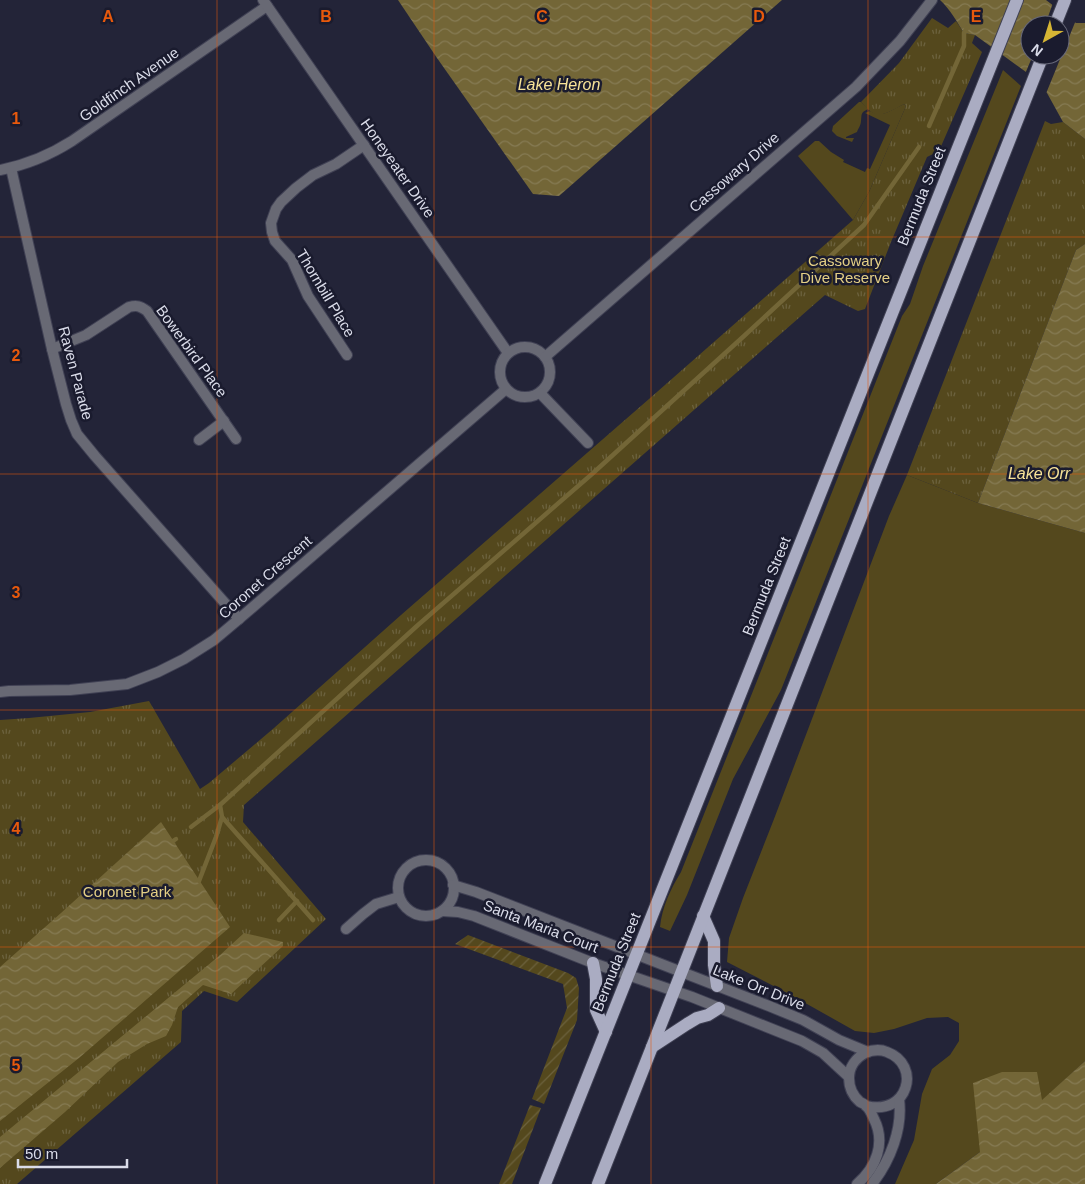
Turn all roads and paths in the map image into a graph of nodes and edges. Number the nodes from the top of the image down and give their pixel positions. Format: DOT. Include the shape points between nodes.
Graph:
graph roads {
  1 [pos="932,0"];
  2 [pos="1017,0"];
  3 [pos="1065,0"];
  4 [pos="265,3"];
  5 [pos="1059,15"];
  6 [pos="1040,65"];
  7 [pos="364,145"];
  8 [pos="5,169"];
  9 [pos="52,349"];
  10 [pos="508,353"];
  11 [pos="346,355"];
  12 [pos="545,356"];
  13 [pos="506,389"];
  14 [pos="540,393"];
  15 [pos="224,422"];
  16 [pos="236,439"];
  17 [pos="199,440"];
  18 [pos="588,443"];
  19 [pos="239,619"];
  20 [pos="0,692"];
  21 [pos="453,884"];
  22 [pos="399,897"];
  23 [pos="442,911"];
  24 [pos="703,916"];
  25 [pos="346,929"];
  26 [pos="636,954"];
  27 [pos="594,963"];
  28 [pos="681,972"];
  29 [pos="628,975"];
  30 [pos="716,986"];
  31 [pos="674,991"];
  32 [pos="719,1008"];
  33 [pos="606,1032"];
  34 [pos="652,1046"];
  35 [pos="868,1052"];
  36 [pos="849,1077"];
  37 [pos="899,1099"];
  38 [pos="867,1106"];
  39 [pos="545,1184"];
  40 [pos="598,1184"];
  41 [pos="857,1184"];
  42 [pos="872,1184"];
  1 -- 12 [label="street, Cassowary Drive" via="900,41 856,87"];
  2 -- 26 [label="main road, Bermuda Street"];
  3 -- 5 [label="main road"];
  4 -- 7 [label="street, Honeyeater Drive"];
  4 -- 8 [label="street, Goldfinch Avenue" via="72,142 46,156"];
  6 -- 24 [label="main road"];
  7 -- 10 [label="street, Honeyeater Drive"];
  7 -- 11 [label="street, Thornbill Place" via="296,188 276,209 271,224 275,241 292,260 308,296"];
  8 -- 9 [label="street, Raven Parade"];
  9 -- 15 [label="street, Bowerbird Place" via="86,335 129,307 141,307"];
  9 -- 19 [label="street, Raven Parade" via="77,434"];
  10 -- 12 [label="street" via="523,347"];
  10 -- 13 [label="street" via="500,367"];
  12 -- 14 [label="street" via="549,364 549,380"];
  13 -- 14 [label="street" via="526,398"];
  13 -- 19 [label="street, Coronet Crescent"];
  14 -- 18 [label="street"];
  15 -- 16 [label="street, Bowerbird Place"];
  15 -- 17 [label="street, Bowerbird Place"];
  19 -- 20 [label="street, Coronet Crescent" via="184,659 127,684"];
  21 -- 22 [label="street" via="446,869 424,860 403,872 399,880"];
  21 -- 23 [label="street" via="451,899"];
  21 -- 26 [label="street, Santa Maria Court"];
  22 -- 23 [label="street" via="406,908 419,915"];
  22 -- 25 [label="street" via="376,904"];
  23 -- 27 [label="street, Santa Maria Court" via="474,916"];
  24 -- 28 [label="main road"];
  24 -- 30 [label="main road" via="714,941"];
  26 -- 28 [label="street, Lake Orr Drive"];
  26 -- 29 [label="main road, Bermuda Street"];
  27 -- 29 [label="street, Santa Maria Court"];
  27 -- 33 [label="main road" via="596,1010"];
  28 -- 30 [label="street, Lake Orr Drive"];
  28 -- 31 [label="main road"];
  29 -- 31 [label="street"];
  29 -- 33 [label="main road, Bermuda Street"];
  30 -- 35 [label="street, Lake Orr Drive" via="803,1020"];
  31 -- 32 [label="street"];
  31 -- 34 [label="main road"];
  32 -- 34 [label="main road"];
  32 -- 36 [label="street" via="816,1048"];
  33 -- 39 [label="main road, Bermuda Street"];
  34 -- 40 [label="main road"];
  35 -- 36 [label="street" via="855,1062"];
  35 -- 37 [label="street" via="885,1051 904,1066 907,1083"];
  36 -- 38 [label="street" via="853,1095"];
  37 -- 38 [label="street" via="884,1108"];
  37 -- 42 [label="street" via="901,1113 893,1146"];
  38 -- 41 [label="street" via="878,1126 878,1151 871,1168"];
}
